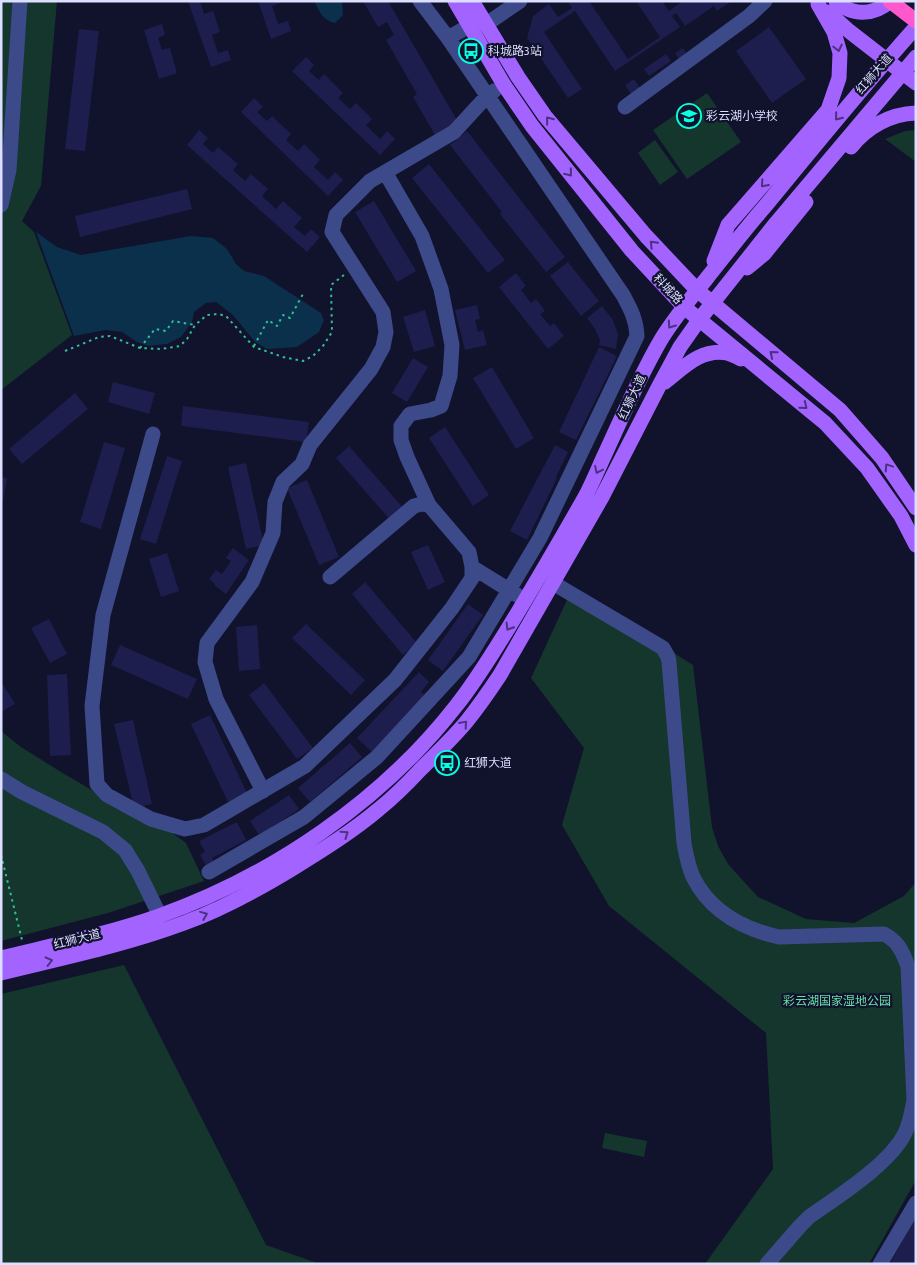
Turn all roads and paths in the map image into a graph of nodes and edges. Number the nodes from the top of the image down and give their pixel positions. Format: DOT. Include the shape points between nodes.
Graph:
graph roads {
  1 [pos="20,1"];
  2 [pos="420,1"];
  3 [pos="455,1"];
  4 [pos="472,1"];
  5 [pos="520,1"];
  6 [pos="765,1"];
  7 [pos="836,1"];
  8 [pos="890,1"];
  9 [pos="816,2"];
  10 [pos="502,6"];
  11 [pos="916,22"];
  12 [pos="485,25"];
  13 [pos="468,26"];
  14 [pos="916,27"];
  15 [pos="448,38"];
  16 [pos="916,57"];
  17 [pos="504,84"];
  18 [pos="916,84"];
  19 [pos="487,96"];
  20 [pos="625,107"];
  21 [pos="916,113"];
  22 [pos="385,172"];
  23 [pos="1,205"];
  24 [pos="354,267"];
  25 [pos="708,277"];
  26 [pos="724,287"];
  27 [pos="697,290"];
  28 [pos="304,292"];
  29 [pos="712,302"];
  30 [pos="684,307"];
  31 [pos="699,320"];
  32 [pos="195,325"];
  33 [pos="254,347"];
  34 [pos="140,348"];
  35 [pos="65,351"];
  36 [pos="752,363"];
  37 [pos="658,388"];
  38 [pos="153,434"];
  39 [pos="429,505"];
  40 [pos="916,508"];
  41 [pos="916,545"];
  42 [pos="472,567"];
  43 [pos="330,577"];
  44 [pos="553,583"];
  45 [pos="509,590"];
  46 [pos="526,600"];
  47 [pos="1,779"];
  48 [pos="263,791"];
  49 [pos="1,855"];
  50 [pos="209,872"];
  51 [pos="160,916"];
  52 [pos="22,940"];
  53 [pos="1,958"];
  54 [pos="1,972"];
  55 [pos="916,1203"];
  56 [pos="767,1264"];
  57 [pos="880,1264"];
  1 -- 23 [label="street" via="9,170"];
  2 -- 15 [label="street"];
  3 -- 13 [label="main road, 科城路"];
  4 -- 12 [label="main road, 科城路"];
  5 -- 10 [label="street"];
  6 -- 20 [label="street"];
  7 -- 8 [label="main road" via="853,12 865,13"];
  8 -- 11 [label="highway"];
  9 -- 18 [label="main road"];
  9 -- 25 [label="main road, one-way" via="834,32 840,53 839,78 828,110 728,225"];
  10 -- 12 [label="street"];
  27 -- 12 [label="main road, 科城路, one-way" via="646,236 546,116"];
  13 -- 15 [label="street"];
  13 -- 17 [label="main road, 科城路"];
  14 -- 25 [label="main road, 红狮大道, one-way"];
  15 -- 19 [label="street"];
  16 -- 26 [label="main road, 红狮大道"];
  17 -- 19 [label="street"];
  17 -- 30 [label="main road, 科城路, one-way" via="532,126 632,251"];
  19 -- 22 [label="street" via="454,132"];
  19 -- 45 [label="street" via="623,295 633,313 637,330 631,349 540,538"];
  21 -- 26 [label="main road" via="888,119 870,128 853,144 764,254"];
  22 -- 24 [label="street" via="370,181 336,215 332,232"];
  22 -- 39 [label="street" via="422,236 441,290 452,345 450,376 441,406 410,414 401,426 401,440 407,458"];
  24 -- 33 [label="path" via="331,285 332,332 313,356 303,361"];
  24 -- 48 [label="street" via="383,312 386,332 383,348 371,369 310,445 302,464 283,482 275,502 273,533 252,582 207,643 205,662 216,699"];
  25 -- 27 [label="main road, 红狮大道"];
  26 -- 29 [label="main road, 红狮大道"];
  27 -- 29 [label="main road, 科城路"];
  27 -- 30 [label="main road, 红狮大道"];
  28 -- 33 [label="path" via="290,318 283,314 277,326 268,320"];
  29 -- 31 [label="main road, 红狮大道"];
  40 -- 29 [label="main road, 科城路, one-way" via="882,458 840,410"];
  30 -- 31 [label="main road, 科城路"];
  30 -- 46 [label="main road, 红狮大道, one-way" via="642,375 587,493"];
  31 -- 36 [label="main road, 科城路"];
  31 -- 37 [label="main road, 红狮大道"];
  32 -- 33 [label="path" via="207,315 226,316"];
  32 -- 34 [label="path" via="180,346"];
  32 -- 34 [label="path" via="173,321 166,331 155,329"];
  34 -- 35 [label="path" via="110,336 99,337"];
  36 -- 37 [label="main road" via="727,353 702,355"];
  36 -- 41 [label="main road, 科城路, one-way" via="825,423 867,468 901,516"];
  37 -- 44 [label="main road, 红狮大道"];
  38 -- 48 [label="street" via="103,615 92,706 97,784 107,795 151,820 185,829 204,826"];
  39 -- 42 [label="street" via="469,552"];
  39 -- 43 [label="street" via="414,506"];
  42 -- 45 [label="street"];
  42 -- 48 [label="street" via="472,578 452,608 395,680 305,766"];
  54 -- 44 [label="main road, 红狮大道, one-way" via="131,940 211,912 260,888 358,825 402,788 468,720 500,675"];
  44 -- 56 [label="street" via="666,652 687,859 693,876 715,906 747,928 779,937 884,934 894,939 902,949 908,966 914,1100 904,1134 871,1172 809,1217"];
  45 -- 46 [label="street"];
  45 -- 50 [label="street" via="469,657 377,757 304,817"];
  46 -- 51 [label="main road, 红狮大道, one-way" via="455,708 381,784 325,829 277,860 228,887"];
  47 -- 51 [label="street" via="103,832 125,850"];
  49 -- 52 [label="path"];
  51 -- 53 [label="main road, 红狮大道"];
  55 -- 57 [label="street"];
}
